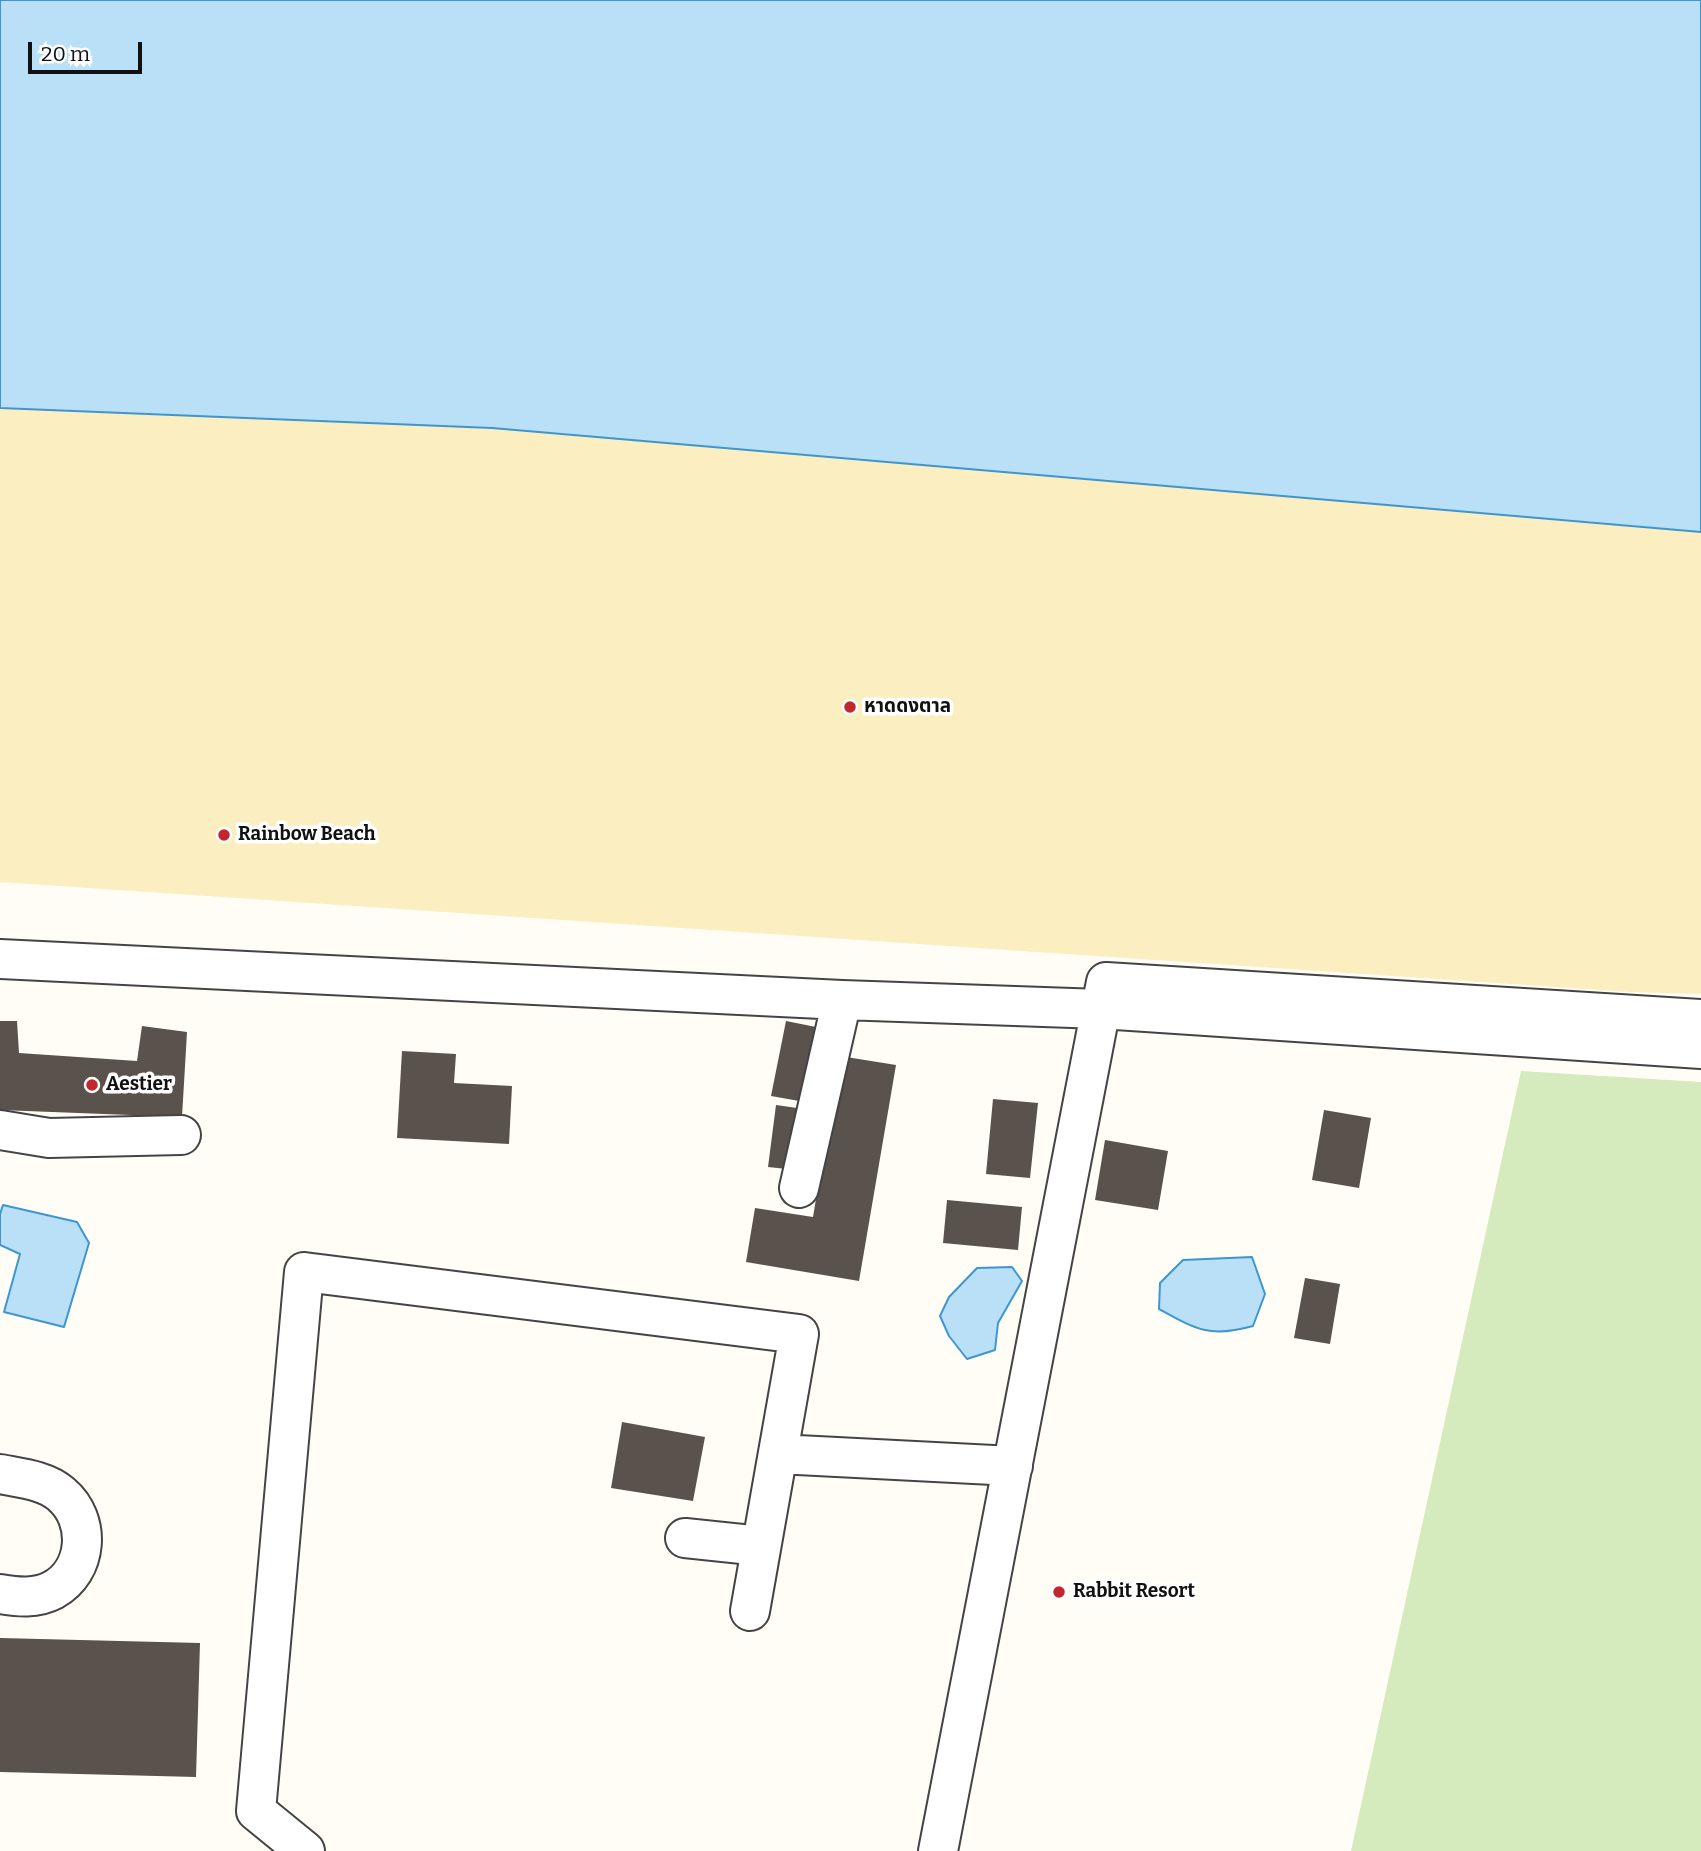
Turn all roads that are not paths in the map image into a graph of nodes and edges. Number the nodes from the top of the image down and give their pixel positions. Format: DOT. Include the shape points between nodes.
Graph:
graph roads {
  1 [pos="0,959"];
  2 [pos="1104,995"];
  3 [pos="842,1000"];
  4 [pos="1701,1019"];
  5 [pos="1701,1049"];
  6 [pos="0,1130"];
  7 [pos="181,1135"];
  8 [pos="799,1188"];
  9 [pos="778,1454"];
  10 [pos="1013,1466"];
  11 [pos="0,1475"];
  12 [pos="685,1538"];
  13 [pos="761,1546"];
  14 [pos="0,1594"];
  15 [pos="750,1611"];
  16 [pos="305,1851"];
  17 [pos="938,1851"];
  1 -- 3 [label="street"];
  2 -- 3 [label="street"];
  2 -- 4 [label="street"];
  2 -- 5 [label="street"];
  2 -- 10 [label="street"];
  3 -- 8 [label="street"];
  6 -- 7 [label="street" via="49,1138"];
  9 -- 10 [label="street"];
  9 -- 13 [label="street"];
  9 -- 16 [label="street" via="799,1335 304,1272 256,1811"];
  10 -- 17 [label="street"];
  11 -- 14 [label="street" via="34,1480 61,1494 77,1516 84,1542 75,1571 52,1590 24,1598"];
  12 -- 13 [label="street"];
  13 -- 15 [label="street"];
}
